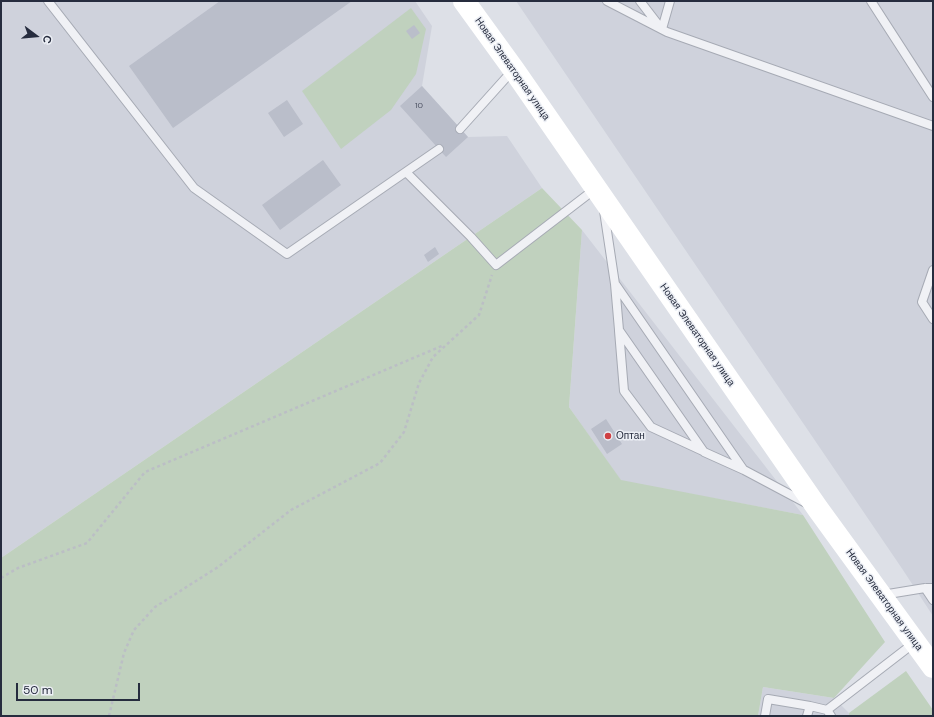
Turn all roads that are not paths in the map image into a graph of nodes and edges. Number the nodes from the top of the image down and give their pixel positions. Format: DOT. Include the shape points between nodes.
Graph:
graph roads {
  1 [pos="48,1"];
  2 [pos="464,1"];
  3 [pos="607,1"];
  4 [pos="640,1"];
  5 [pos="670,1"];
  6 [pos="872,1"];
  7 [pos="662,29"];
  8 [pos="514,70"];
  9 [pos="933,97"];
  10 [pos="933,126"];
  11 [pos="460,128"];
  12 [pos="439,149"];
  13 [pos="406,172"];
  14 [pos="599,194"];
  15 [pos="933,270"];
  16 [pos="615,284"];
  17 [pos="933,319"];
  18 [pos="619,330"];
  19 [pos="704,452"];
  20 [pos="744,470"];
  21 [pos="818,509"];
  22 [pos="929,588"];
  23 [pos="881,595"];
  24 [pos="933,600"];
  25 [pos="915,642"];
  26 [pos="933,667"];
  27 [pos="810,706"];
  28 [pos="829,713"];
  29 [pos="765,716"];
  30 [pos="807,716"];
  1 -- 13 [label="lane" via="194,188 287,254"];
  2 -- 8 [label="main road, Новая Элеваторная улица"];
  3 -- 7 [label="lane"];
  4 -- 7 [label="lane"];
  5 -- 7 [label="lane"];
  6 -- 9 [label="lane"];
  7 -- 10 [label="lane"];
  8 -- 11 [label="lane"];
  8 -- 14 [label="main road, Новая Элеваторная улица"];
  12 -- 13 [label="lane"];
  13 -- 14 [label="lane" via="496,265"];
  14 -- 16 [label="lane"];
  14 -- 21 [label="main road, Новая Элеваторная улица"];
  15 -- 17 [label="lane" via="922,302"];
  16 -- 18 [label="lane"];
  16 -- 20 [label="lane"];
  18 -- 19 [label="lane"];
  18 -- 19 [label="lane" via="624,391 651,427"];
  19 -- 20 [label="lane"];
  20 -- 21 [label="lane"];
  21 -- 23 [label="main road, Новая Элеваторная улица"];
  22 -- 23 [label="lane"];
  22 -- 24 [label="lane"];
  23 -- 25 [label="main road, Новая Элеваторная улица"];
  25 -- 26 [label="main road, Новая Элеваторная улица"];
  25 -- 28 [label="lane"];
  27 -- 28 [label="lane"];
  27 -- 29 [label="lane" via="768,699"];
  27 -- 30 [label="lane"];
}
